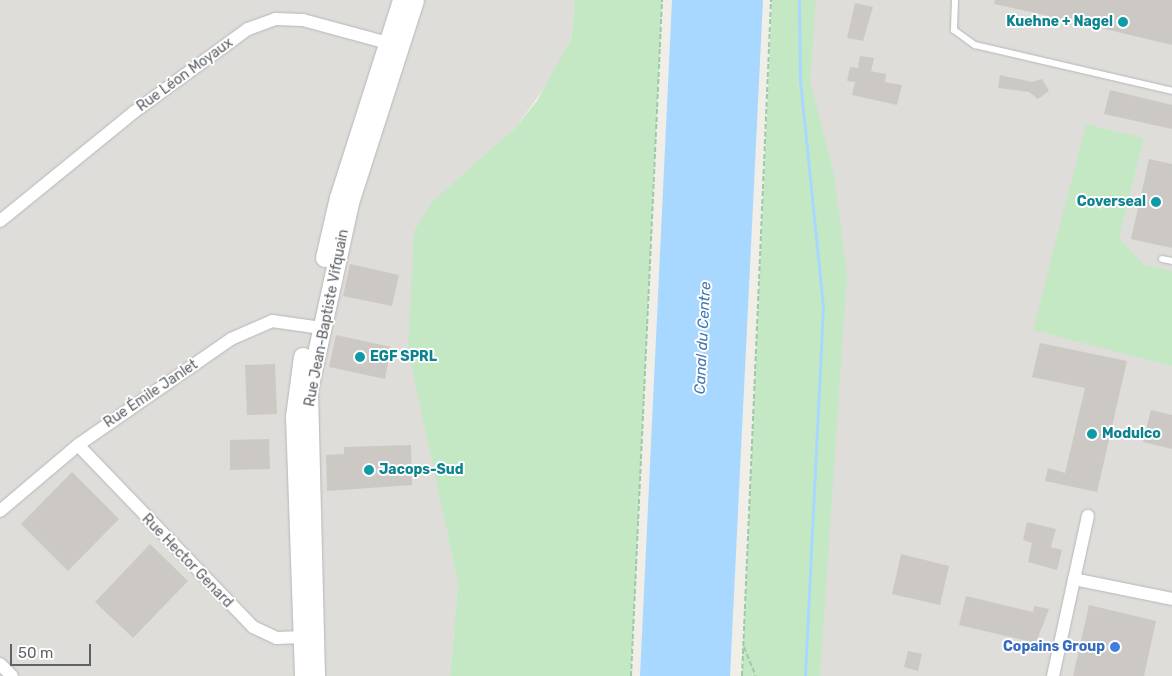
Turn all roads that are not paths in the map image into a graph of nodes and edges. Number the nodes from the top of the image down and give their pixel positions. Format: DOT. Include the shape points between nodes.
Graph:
graph roads {
  1 [pos="402,0"];
  2 [pos="415,0"];
  3 [pos="955,0"];
  4 [pos="394,44"];
  5 [pos="1172,92"];
  6 [pos="0,221"];
  7 [pos="1162,259"];
  8 [pos="1172,261"];
  9 [pos="316,327"];
  10 [pos="78,446"];
  11 [pos="0,511"];
  12 [pos="1088,516"];
  13 [pos="1074,579"];
  14 [pos="1172,600"];
  15 [pos="308,637"];
  16 [pos="0,664"];
  17 [pos="12,676"];
  18 [pos="304,676"];
  19 [pos="316,676"];
  20 [pos="1053,676"];
  1 -- 4 [label="street, Rue Jean-Baptiste Vifquain"];
  2 -- 4 [label="street, Rue Jean-Baptiste Vifquain"];
  3 -- 5 [label="lane" via="954,30 975,45"];
  4 -- 6 [label="street, Rue Léon Moyaux" via="289,19 248,29 134,112"];
  4 -- 9 [label="street, Rue Jean-Baptiste Vifquain" via="339,198"];
  7 -- 8 [label="lane"];
  9 -- 10 [label="street, Rue Émile Janlet" via="272,321 231,339"];
  9 -- 15 [label="street, Rue Jean-Baptiste Vifquain" via="295,405"];
  10 -- 11 [label="street, Rue Émile Janlet"];
  10 -- 15 [label="street, Rue Hector Genard" via="252,627 277,638"];
  12 -- 13 [label="street"];
  13 -- 14 [label="street"];
  13 -- 20 [label="street"];
  15 -- 18 [label="street, Rue Jean-Baptiste Vifquain"];
  15 -- 19 [label="street, Rue Jean-Baptiste Vifquain"];
  16 -- 17 [label="street"];
}
